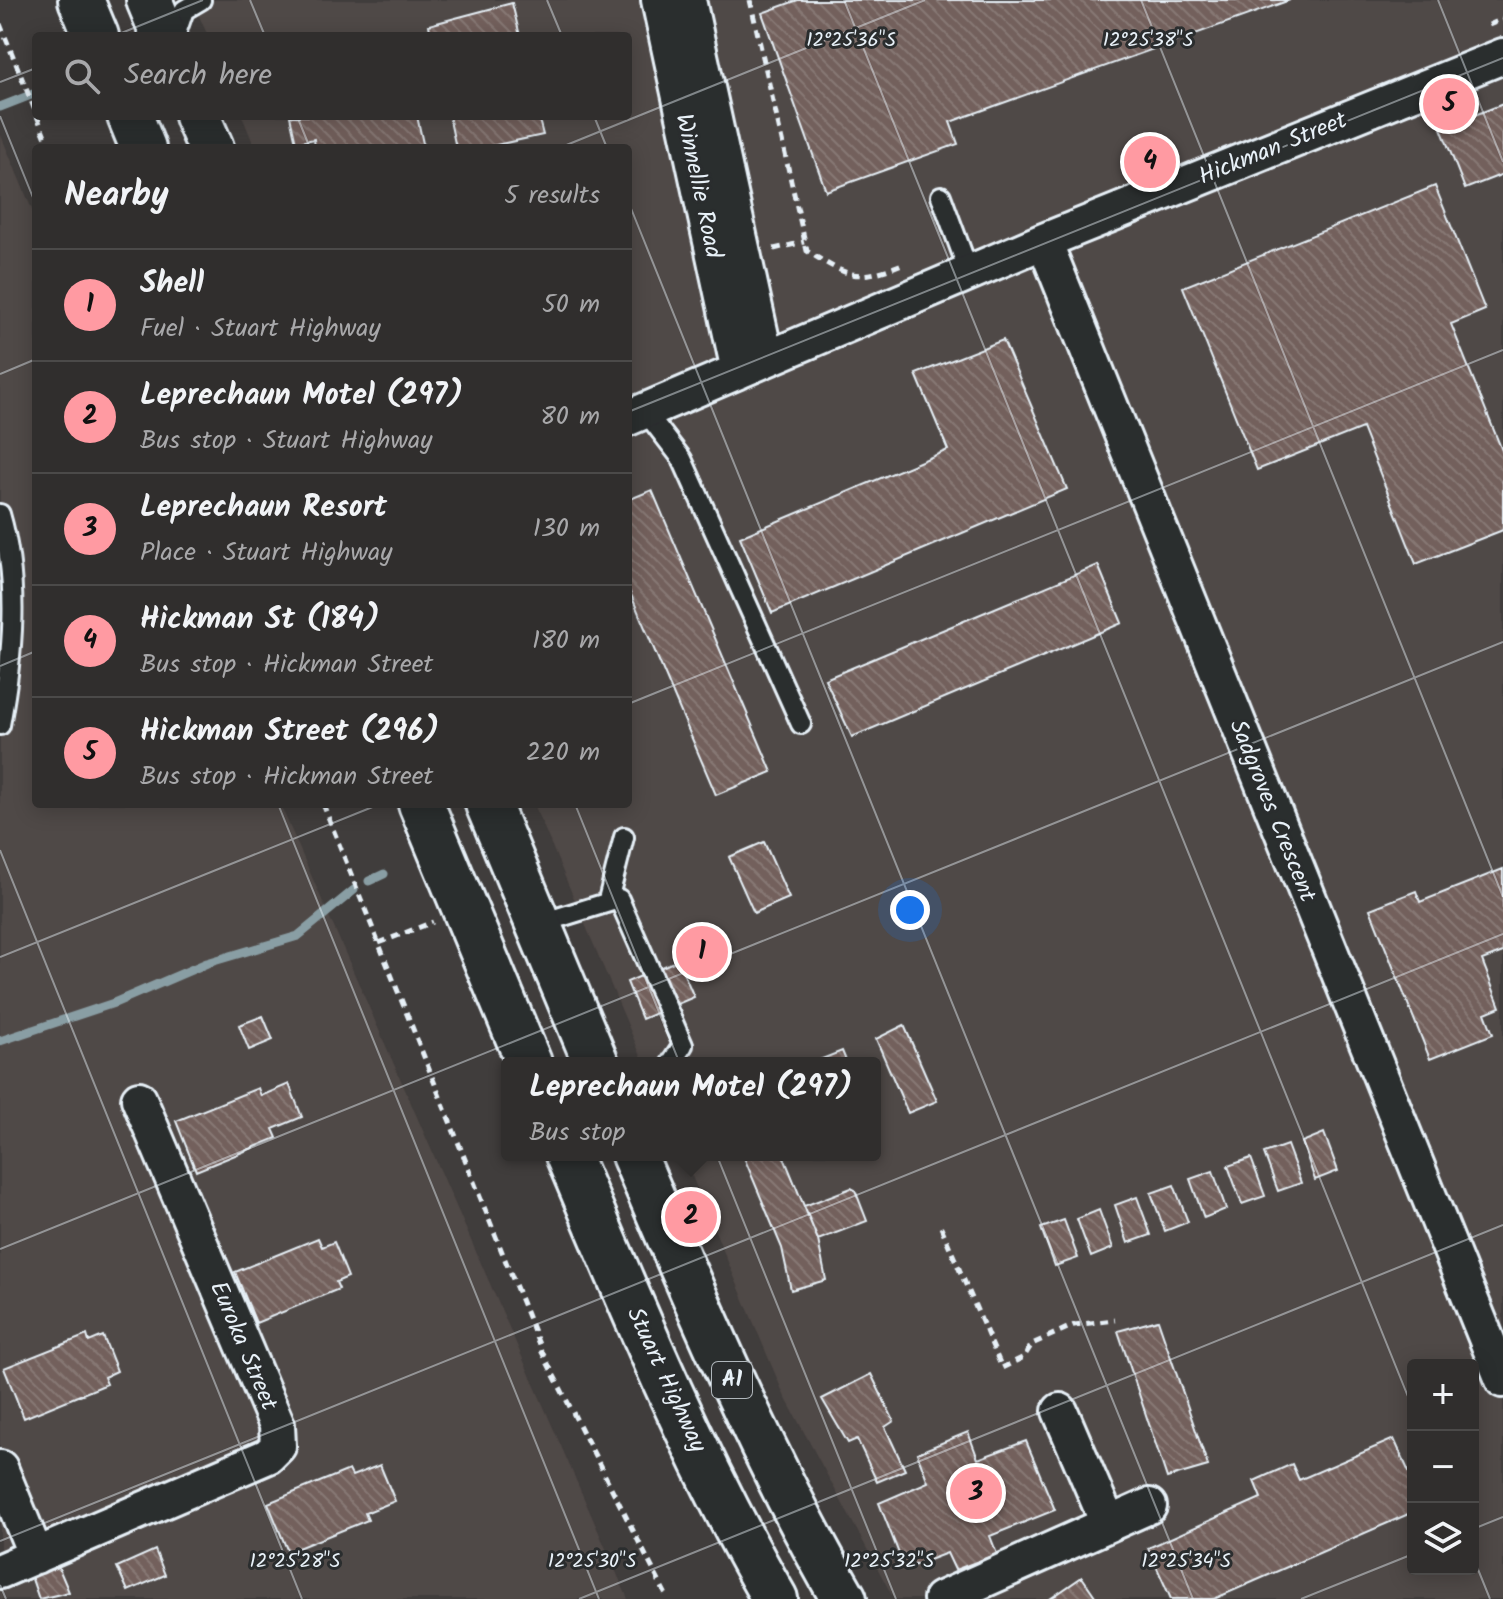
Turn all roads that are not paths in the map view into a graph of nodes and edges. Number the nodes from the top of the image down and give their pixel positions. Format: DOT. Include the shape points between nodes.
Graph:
graph roads {
  1 [pos="81,0"];
  2 [pos="149,0"];
  3 [pos="201,0"];
  4 [pos="686,1"];
  5 [pos="94,32"];
  6 [pos="162,32"];
  7 [pos="176,32"];
  8 [pos="1503,56"];
  9 [pos="132,120"];
  10 [pos="199,120"];
  11 [pos="141,144"];
  12 [pos="209,144"];
  13 [pos="941,196"];
  14 [pos="1044,241"];
  15 [pos="969,272"];
  16 [pos="751,356"];
  17 [pos="634,408"];
  18 [pos="0,514"];
  19 [pos="801,724"];
  20 [pos="0,725"];
  21 [pos="423,808"];
  22 [pos="441,808"];
  23 [pos="490,808"];
  24 [pos="624,837"];
  25 [pos="449,872"];
  26 [pos="608,900"];
  27 [pos="538,924"];
  28 [pos="526,1057"];
  29 [pos="546,1057"];
  30 [pos="593,1057"];
  31 [pos="675,1057"];
  32 [pos="139,1099"];
  33 [pos="637,1161"];
  34 [pos="574,1162"];
  35 [pos="1503,1380"];
  36 [pos="1060,1411"];
  37 [pos="0,1468"];
  38 [pos="1149,1506"];
  39 [pos="1108,1523"];
  40 [pos="36,1556"];
  41 [pos="0,1571"];
  42 [pos="775,1599"];
  43 [pos="844,1599"];
  44 [pos="941,1599"];
  1 -- 5 [label="highway"];
  2 -- 6 [label="highway"];
  3 -- 7 [label="lane" via="184,10"];
  4 -- 16 [label="street, Winnellie Road"];
  8 -- 14 [label="street, Hickman Street"];
  9 -- 11 [label="highway"];
  10 -- 12 [label="highway"];
  13 -- 15 [label="lane"];
  14 -- 15 [label="street, Hickman Street"];
  14 -- 35 [label="street, Sadgroves Crescent"];
  15 -- 16 [label="street, Hickman Street"];
  16 -- 17 [label="street, Hickman Street"];
  17 -- 19 [label="lane" via="682,459"];
  18 -- 20 [label="lane" via="12,589 13,641"];
  21 -- 25 [label="highway"];
  22 -- 25 [label="highway" via="449,829"];
  23 -- 27 [label="highway"];
  24 -- 26 [label="lane"];
  25 -- 28 [label="highway"];
  26 -- 27 [label="lane"];
  26 -- 31 [label="lane" via="619,899 683,1045"];
  27 -- 29 [label="highway" via="516,986"];
  27 -- 30 [label="highway"];
  32 -- 40 [label="street, Euroka Street" via="277,1425 278,1446 268,1456"];
  33 -- 43 [label="highway, A1" via="772,1466"];
  34 -- 42 [label="highway, Stuart Highway / A1" via="617,1276"];
  36 -- 39 [label="street"];
  37 -- 40 [label="street"];
  38 -- 39 [label="street"];
  39 -- 44 [label="street"];
  40 -- 41 [label="street, Euroka Street"];
}
